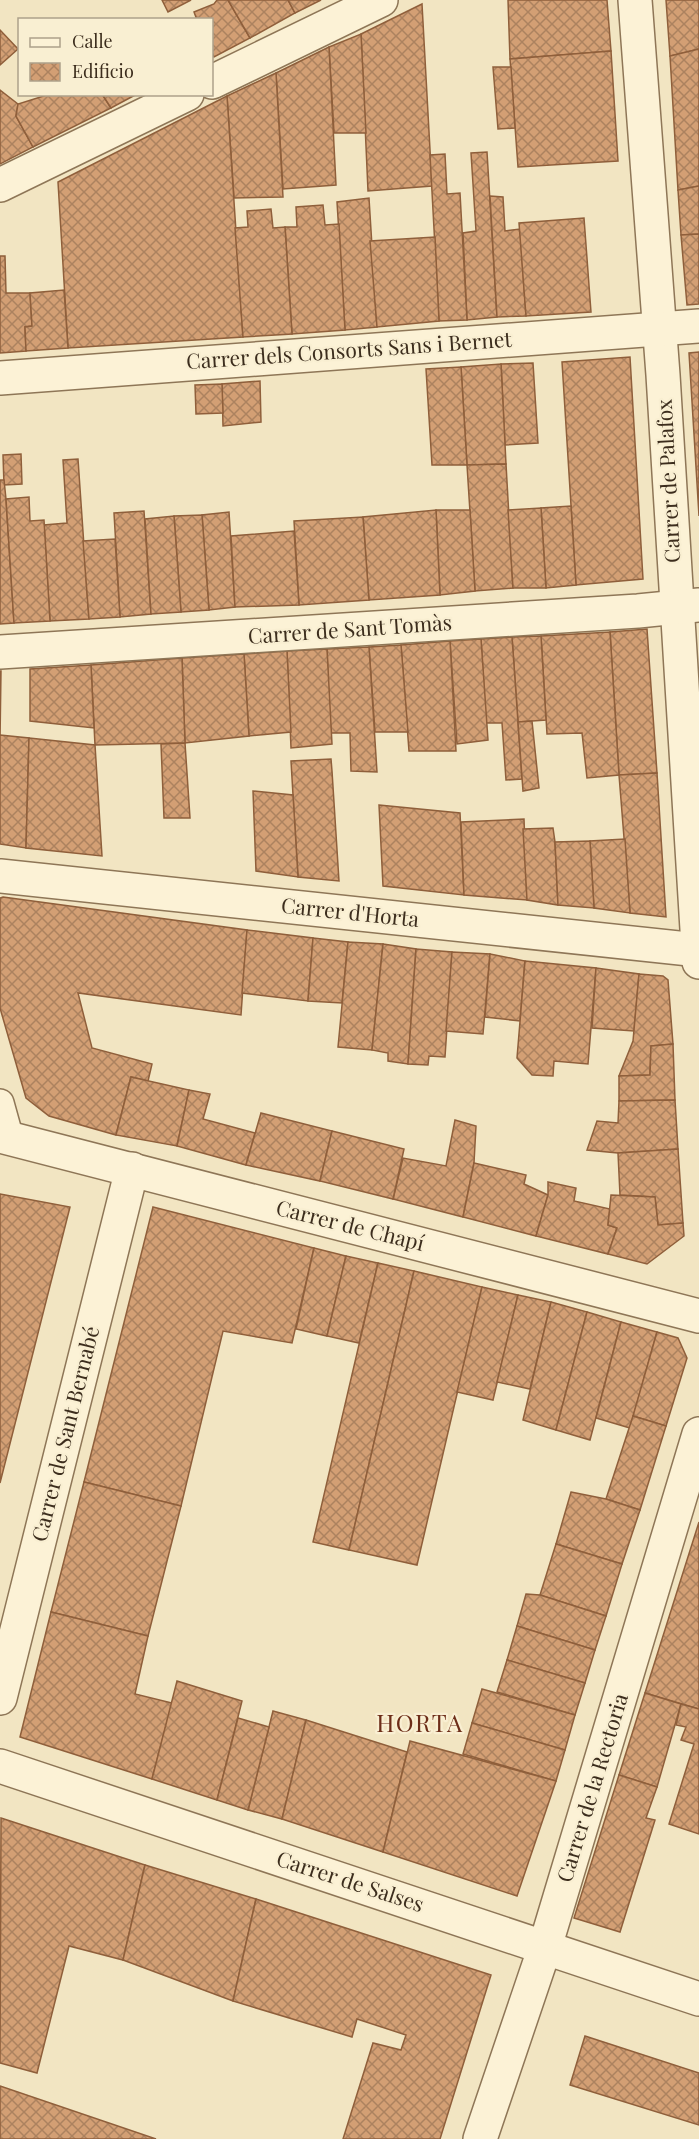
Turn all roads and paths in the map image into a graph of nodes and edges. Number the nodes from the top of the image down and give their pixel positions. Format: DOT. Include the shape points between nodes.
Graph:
graph roads {
  1 [pos="381,0"];
  2 [pos="635,0"];
  3 [pos="213,82"];
  4 [pos="183,96"];
  5 [pos="0,185"];
  6 [pos="699,326"];
  7 [pos="660,329"];
  8 [pos="0,378"];
  9 [pos="688,607"];
  10 [pos="0,652"];
  11 [pos="0,876"];
  12 [pos="699,954"];
  13 [pos="0,1103"];
  14 [pos="5,1137"];
  15 [pos="132,1169"];
  16 [pos="699,1316"];
  17 [pos="699,1434"];
  18 [pos="0,1698"];
  19 [pos="0,1766"];
  20 [pos="545,1947"];
  21 [pos="699,1999"];
  22 [pos="480,2139"];
  1 -- 3 [label="street"];
  2 -- 7 [label="street, Carrer de Palafox"];
  4 -- 5 [label="street"];
  6 -- 7 [label="street, Carrer dels Consorts Sans i Bernet"];
  7 -- 8 [label="street, Carrer dels Consorts Sans i Bernet"];
  7 -- 9 [label="street, Carrer de Palafox"];
  9 -- 10 [label="street, Carrer de Sant Tomàs"];
  9 -- 12 [label="street, Carrer de Palafox"];
  11 -- 12 [label="street, Carrer d'Horta"];
  13 -- 14 [label="lane"];
  14 -- 15 [label="street, Carrer de Chapí"];
  15 -- 16 [label="street, Carrer de Chapí"];
  15 -- 18 [label="street, Carrer de Sant Bernabé"];
  17 -- 20 [label="street, Carrer de la Rectoria"];
  19 -- 20 [label="street, Carrer de Salses"];
  20 -- 21 [label="street, Carrer de Salses"];
  20 -- 22 [label="street, Carrer de la Rectoria"];
}
